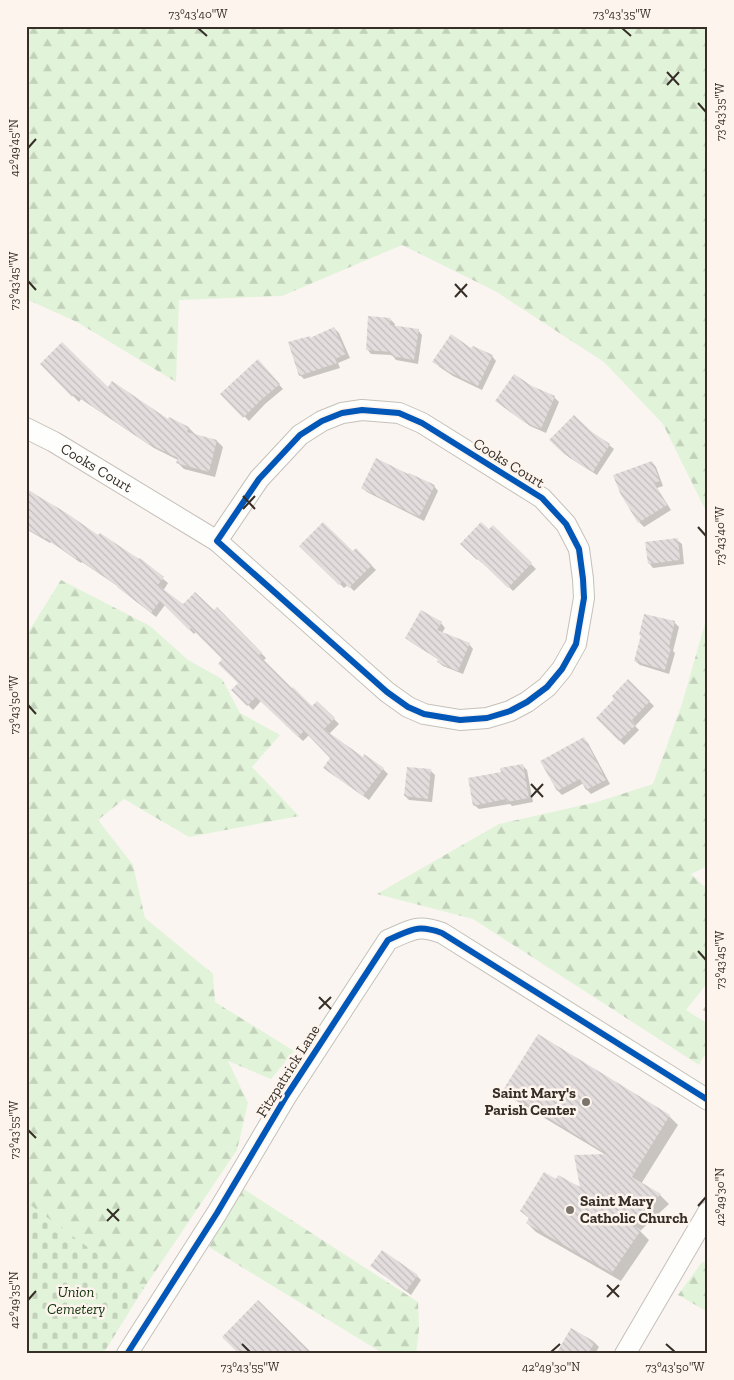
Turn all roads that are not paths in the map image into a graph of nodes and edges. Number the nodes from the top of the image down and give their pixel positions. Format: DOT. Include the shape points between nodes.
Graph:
graph roads {
  1 [pos="26,428"];
  2 [pos="217,541"];
  3 [pos="708,1100"];
  4 [pos="708,1212"];
  5 [pos="127,1354"];
  6 [pos="626,1354"];
  1 -- 2 [label="street, Cooks Court"];
  2 -- 2 [label="street, Cooks Court" via="387,692 424,714 460,720 487,718 510,711 547,687 576,644 584,598 583,579 578,549 566,524 542,498 422,422 399,413 362,410 342,413 300,435 259,479"];
  3 -- 5 [label="street, Fitzpatrick Lane" via="442,933 416,928 388,940 287,1095"];
  4 -- 6 [label="street"];
}
